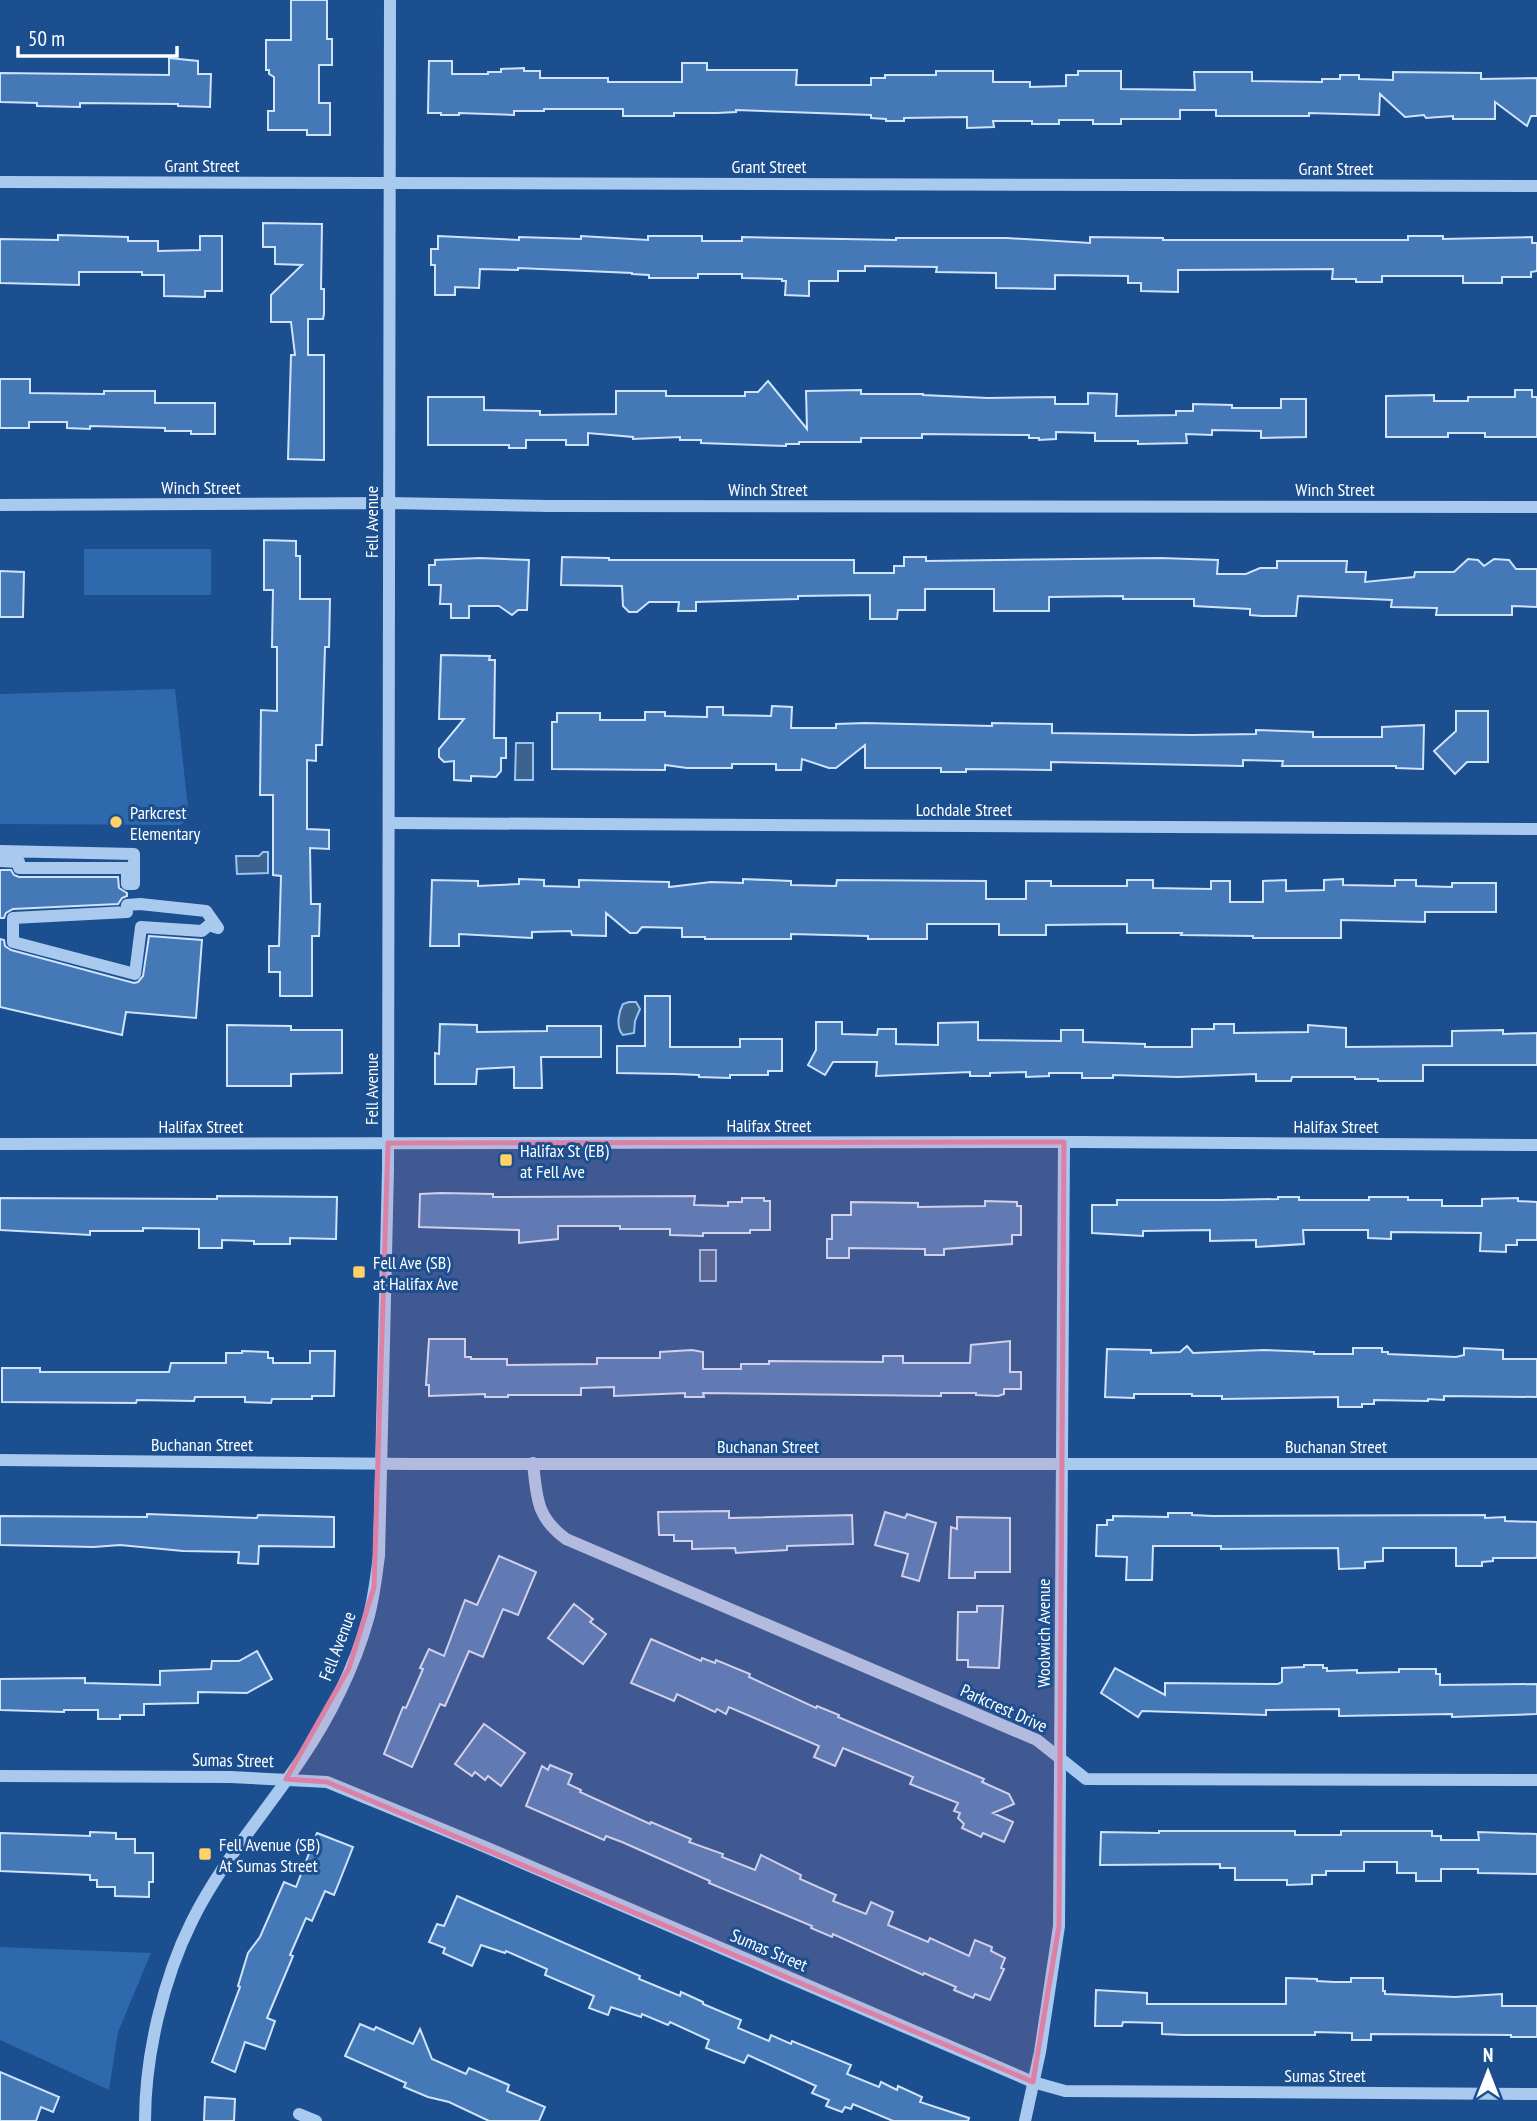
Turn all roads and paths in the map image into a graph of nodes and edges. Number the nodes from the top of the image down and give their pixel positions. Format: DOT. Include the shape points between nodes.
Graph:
graph roads {
  1 [pos="390,0"];
  2 [pos="0,182"];
  3 [pos="390,183"];
  4 [pos="1537,186"];
  5 [pos="388,503"];
  6 [pos="0,505"];
  7 [pos="1537,507"];
  8 [pos="390,823"];
  9 [pos="1537,829"];
  10 [pos="0,851"];
  11 [pos="0,862"];
  12 [pos="127,905"];
  13 [pos="1064,1142"];
  14 [pos="388,1143"];
  15 [pos="0,1144"];
  16 [pos="1537,1145"];
  17 [pos="0,1460"];
  18 [pos="381,1463"];
  19 [pos="533,1463"];
  20 [pos="1063,1463"];
  21 [pos="1537,1464"];
  22 [pos="1060,1757"];
  23 [pos="0,1776"];
  24 [pos="286,1779"];
  25 [pos="1537,1780"];
  26 [pos="1033,2082"];
  27 [pos="1537,2094"];
  28 [pos="299,2114"];
  29 [pos="145,2121"];
  30 [pos="316,2121"];
  31 [pos="1025,2121"];
  1 -- 3 [label="street, Fell Avenue"];
  2 -- 3 [label="street, Grant Street"];
  3 -- 4 [label="street, Grant Street"];
  3 -- 5 [label="street, Fell Avenue"];
  5 -- 6 [label="street, Winch Street"];
  5 -- 7 [label="street, Winch Street"];
  5 -- 8 [label="street, Fell Avenue"];
  8 -- 9 [label="street, Lochdale Street"];
  8 -- 14 [label="street, Fell Avenue"];
  10 -- 11 [label="street" via="134,854 134,884 127,884 127,868 19,868 19,862"];
  12 -- 12 [label="street" via="206,911 218,928 141,927 135,974 13,943 13,918 127,912"];
  13 -- 14 [label="street, Halifax Street"];
  13 -- 16 [label="street, Halifax Street"];
  13 -- 20 [label="street, Woolwich Avenue"];
  14 -- 15 [label="street, Halifax Street"];
  14 -- 18 [label="street, Fell Avenue"];
  17 -- 18 [label="street, Buchanan Street"];
  18 -- 19 [label="street, Buchanan Street"];
  18 -- 24 [label="street, Fell Avenue" via="379,1556 368,1619 328,1713"];
  19 -- 20 [label="street, Buchanan Street"];
  19 -- 22 [label="street, Parkcrest Drive" via="540,1513 550,1528 566,1539 1037,1740"];
  20 -- 21 [label="street, Buchanan Street"];
  20 -- 22 [label="street, Woolwich Avenue"];
  22 -- 25 [label="street, Parkcrest Drive" via="1086,1779"];
  22 -- 26 [label="street, Woolwich Avenue" via="1059,1926"];
  23 -- 24 [label="street, Sumas Street"];
  24 -- 26 [label="street, Sumas Street" via="340,1787"];
  24 -- 29 [label="street, Fell Avenue" via="206,1896 180,1947 161,2007 146,2082"];
  26 -- 27 [label="street, Sumas Street" via="1065,2091"];
  26 -- 31 [label="street, Woolwich Avenue"];
  28 -- 30 [label="street"];
}
